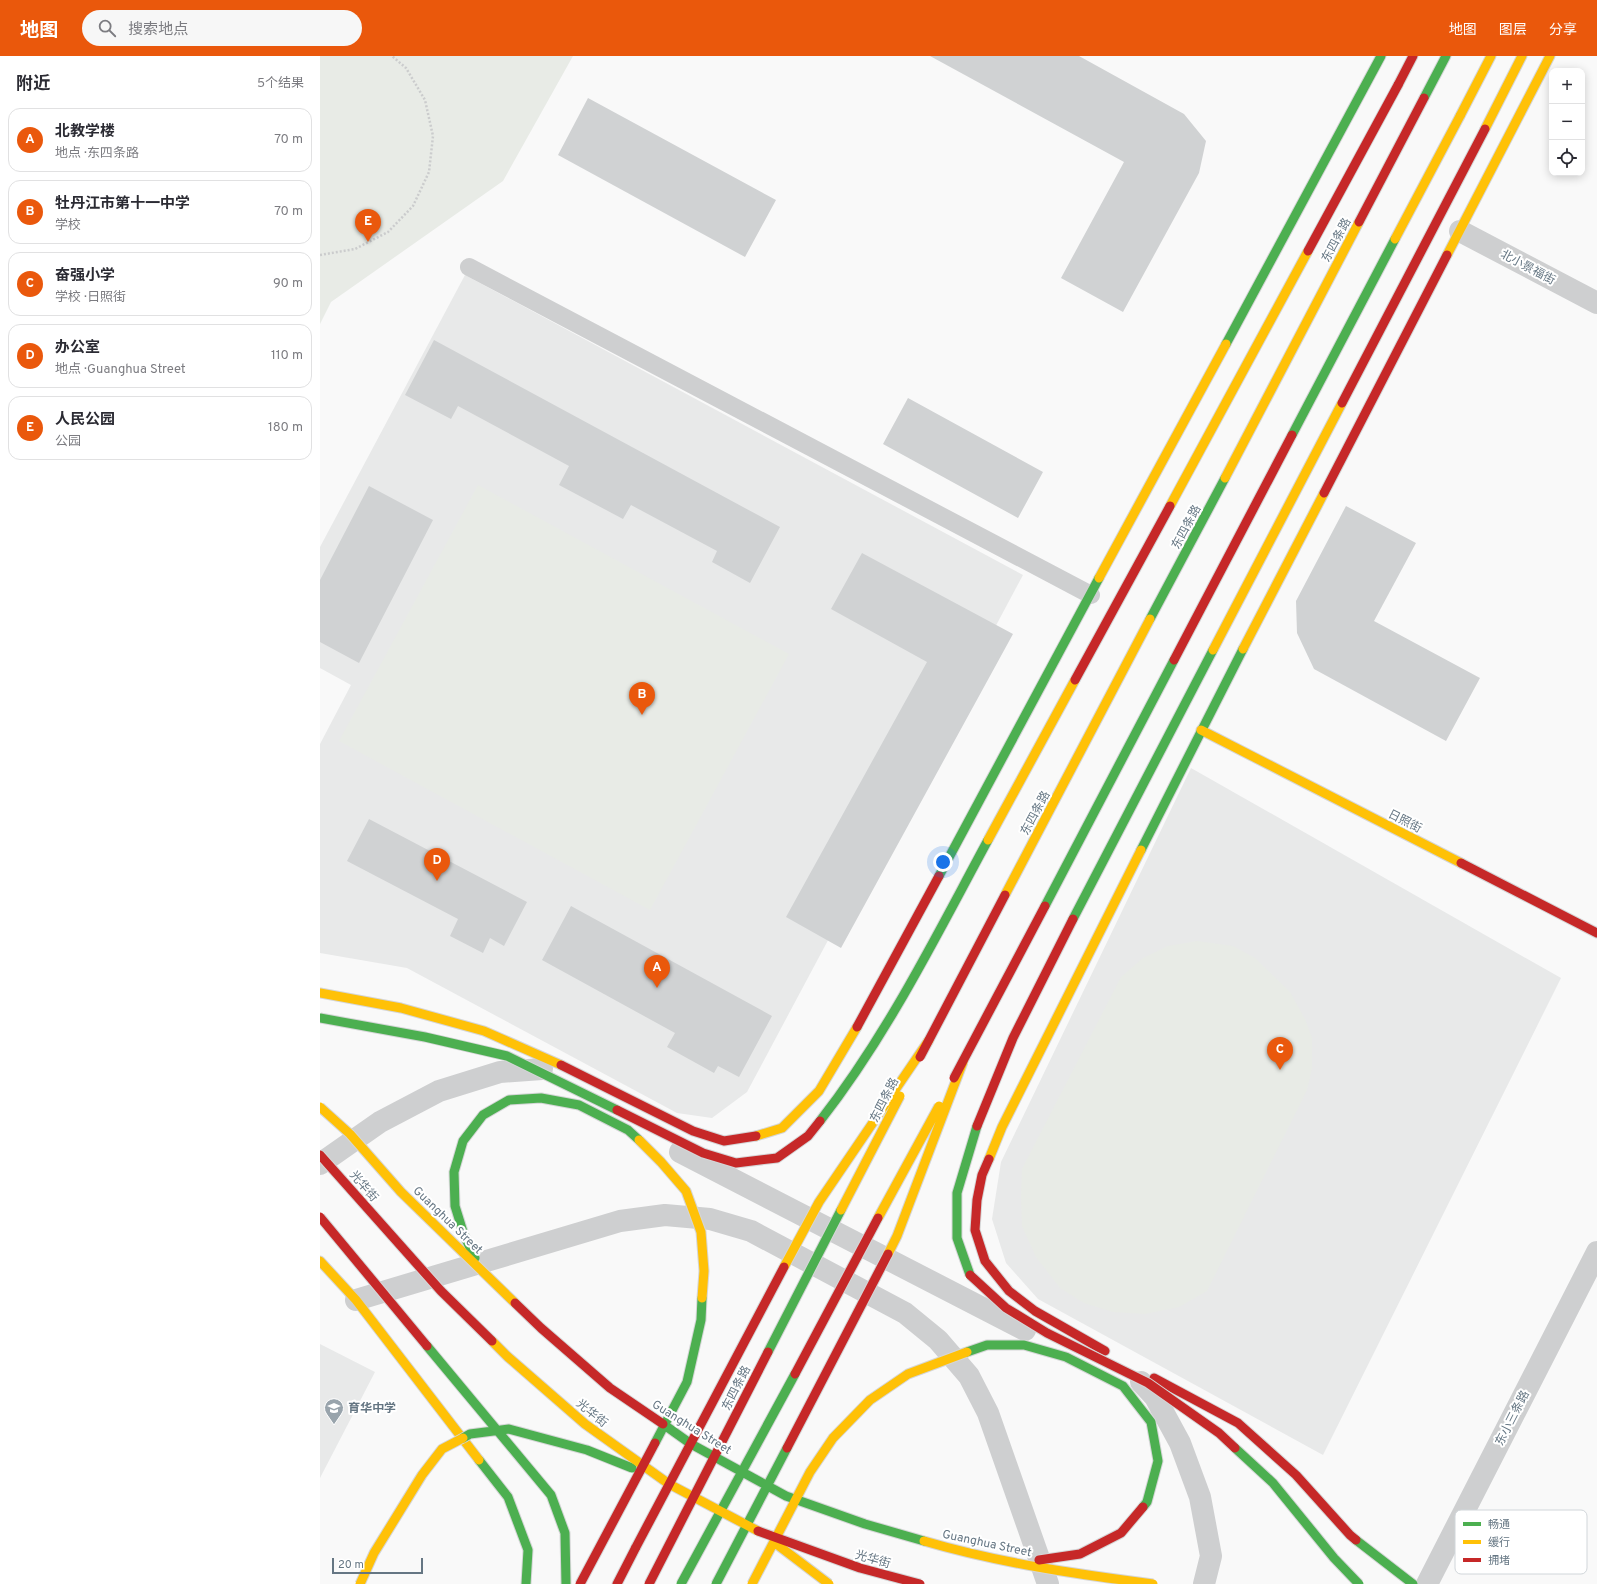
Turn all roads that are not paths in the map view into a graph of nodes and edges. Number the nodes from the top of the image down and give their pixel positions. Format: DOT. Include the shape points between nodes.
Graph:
graph roads {
  1 [pos="1381,56"];
  2 [pos="1413,56"];
  3 [pos="1446,56"];
  4 [pos="1491,56"];
  5 [pos="1522,56"];
  6 [pos="1550,56"];
  7 [pos="1460,231"];
  8 [pos="469,267"];
  9 [pos="1597,303"];
  10 [pos="1091,595"];
  11 [pos="1202,730"];
  12 [pos="1597,933"];
  13 [pos="320,993"];
  14 [pos="320,1018"];
  15 [pos="929,1040"];
  16 [pos="963,1062"];
  17 [pos="568,1068"];
  18 [pos="522,1070"];
  19 [pos="320,1106"];
  20 [pos="320,1155"];
  21 [pos="320,1164"];
  22 [pos="320,1217"];
  23 [pos="1597,1252"];
  24 [pos="320,1260"];
  25 [pos="479,1266"];
  26 [pos="356,1300"];
  27 [pos="1120,1360"];
  28 [pos="1155,1397"];
  29 [pos="669,1484"];
  30 [pos="1465,1510"];
  31 [pos="1455,1529"];
  32 [pos="764,1534"];
  33 [pos="1021,1563"];
  34 [pos="360,1584"];
  35 [pos="526,1584"];
  36 [pos="566,1584"];
  37 [pos="580,1584"];
  38 [pos="617,1584"];
  39 [pos="648,1584"];
  40 [pos="681,1584"];
  41 [pos="716,1584"];
  42 [pos="752,1584"];
  43 [pos="829,1584"];
  44 [pos="920,1584"];
  45 [pos="1048,1584"];
  46 [pos="1153,1584"];
  47 [pos="1204,1584"];
  48 [pos="1359,1584"];
  49 [pos="1412,1584"];
  50 [pos="1427,1584"];
  1 -- 10 [label="main road"];
  2 -- 14 [label="main road, bridge" via="896,1010 844,1090 808,1136 777,1158 736,1163 703,1153 507,1056 425,1037"];
  3 -- 15 [label="main road, 东四条路, bridge"];
  4 -- 16 [label="main road, bridge"];
  5 -- 48 [label="main road, bridge" via="1057,949 1013,1038 974,1133 957,1193 957,1238 969,1274 1006,1308 1046,1333 1148,1383 1219,1433 1272,1483"];
  6 -- 7 [label="main road"];
  7 -- 9 [label="street, 北小景福街"];
  7 -- 11 [label="main road"];
  8 -- 10 [label="lane"];
  10 -- 17 [label="main road" via="848,1044 819,1091 782,1128 753,1137 724,1141 693,1131"];
  11 -- 12 [label="main road, 日照街"];
  11 -- 27 [label="main road" via="1002,1127 982,1175 977,1200 975,1230 985,1261 1009,1291 1035,1312"];
  13 -- 17 [label="main road" via="401,1008 484,1031"];
  15 -- 38 [label="main road, bridge" via="819,1202"];
  15 -- 39 [label="main road, 东四条路, bridge"];
  16 -- 40 [label="main road, bridge"];
  16 -- 41 [label="main road, bridge" via="897,1236"];
  17 -- 18 [label="street"];
  18 -- 21 [label="street" via="500,1072 439,1091 380,1122"];
  18 -- 28 [label="street"];
  19 -- 25 [label="main road, Guanghua Street, bridge" via="350,1134 401,1192"];
  20 -- 29 [label="main road, 光华街, bridge" via="441,1291 508,1357 585,1424"];
  22 -- 36 [label="main road, bridge" via="551,1495 565,1533"];
  23 -- 30 [label="street, 东小三条路"];
  24 -- 26 [label="main road"];
  25 -- 33 [label="main road, Guanghua Street, bridge" via="541,1328 610,1388 698,1448 786,1496 865,1524 962,1552"];
  25 -- 37 [label="main road, bridge" via="464,1235 455,1206 454,1172 463,1141 483,1115 509,1100 541,1098 579,1105 628,1130 662,1162 686,1191 701,1232 704,1271 701,1320 687,1382"];
  26 -- 35 [label="main road" via="508,1497 528,1550"];
  26 -- 45 [label="street" via="620,1221 665,1215 710,1220 751,1231 905,1313 938,1340 959,1364 969,1376 988,1413"];
  27 -- 28 [label="street"];
  27 -- 49 [label="main road" via="1238,1423 1296,1476 1350,1535"];
  28 -- 47 [label="street" via="1180,1443 1200,1497 1211,1556"];
  29 -- 32 [label="main road, 光华街, bridge"];
  29 -- 34 [label="main road, bridge" via="587,1450 546,1438 509,1429 470,1434 442,1449 422,1475 374,1553"];
  31 -- 50 [label="street, 东小三条路"];
  32 -- 43 [label="main road, bridge"];
  32 -- 44 [label="main road, 光华街, bridge" via="860,1568"];
  33 -- 42 [label="main road, bridge" via="1080,1554 1121,1532 1147,1502 1158,1461 1151,1422 1123,1386 1066,1357 1024,1345 987,1345 908,1374 870,1400 833,1438 810,1472"];
  33 -- 46 [label="main road, Guanghua Street, bridge"];
}
